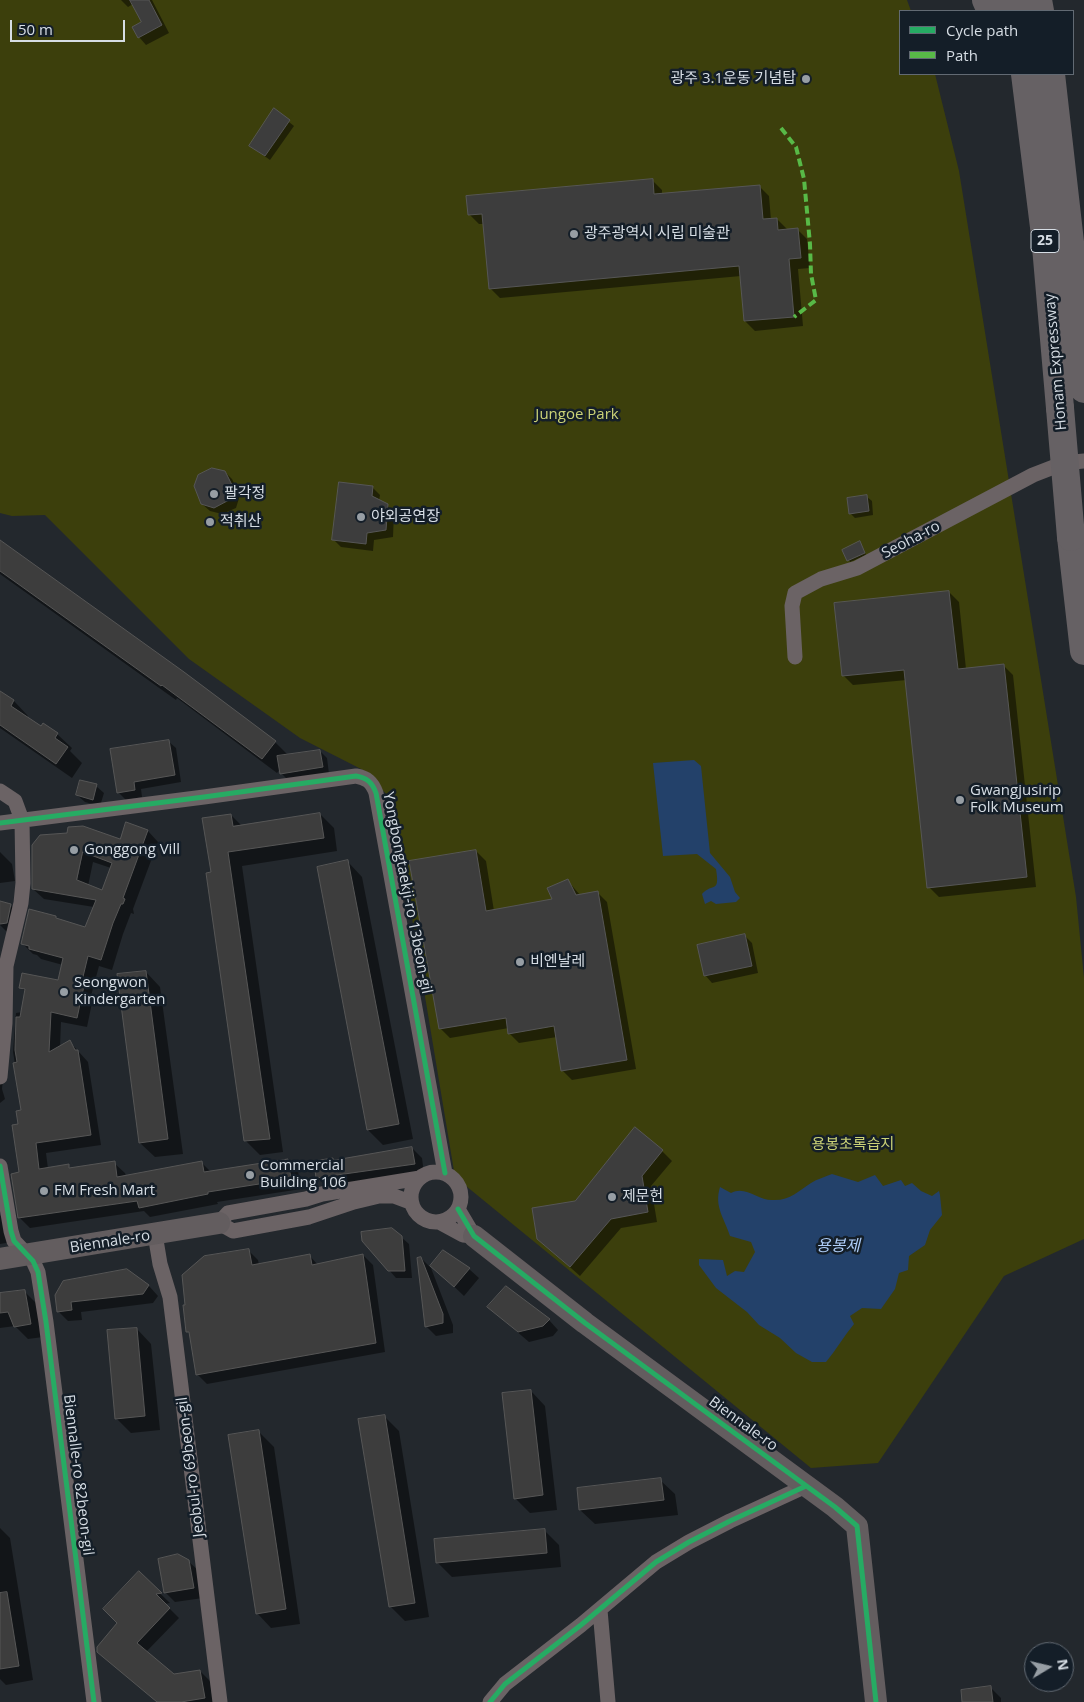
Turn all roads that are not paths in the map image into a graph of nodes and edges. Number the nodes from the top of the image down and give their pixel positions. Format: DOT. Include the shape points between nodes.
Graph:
graph roads {
  1 [pos="1007,75"];
  2 [pos="1025,75"];
  3 [pos="1051,75"];
  4 [pos="1045,235"];
  5 [pos="1084,389"];
  6 [pos="1084,461"];
  7 [pos="1084,651"];
  8 [pos="795,657"];
  9 [pos="0,791"];
  10 [pos="22,820"];
  11 [pos="0,823"];
  12 [pos="3,966"];
  13 [pos="0,1077"];
  14 [pos="0,1166"];
  15 [pos="445,1173"];
  16 [pos="420,1178"];
  17 [pos="410,1202"];
  18 [pos="458,1209"];
  19 [pos="439,1222"];
  20 [pos="219,1224"];
  21 [pos="155,1234"];
  22 [pos="474,1236"];
  23 [pos="27,1255"];
  24 [pos="0,1259"];
  25 [pos="806,1486"];
  26 [pos="600,1610"];
  27 [pos="94,1702"];
  28 [pos="220,1702"];
  29 [pos="490,1702"];
  30 [pos="608,1702"];
  31 [pos="876,1702"];
  1 -- 4 [label="highway" via="1026,184"];
  2 -- 4 [label="highway, Honam Expressway / 25"];
  3 -- 5 [label="highway, Honam Expressway / 25"];
  4 -- 7 [label="highway, Honam Expressway / 25, bridge"];
  6 -- 8 [label="street, Seoha-ro" via="1064,463 1033,475 857,568 821,579 795,593 792,606"];
  9 -- 10 [label="street" via="15,801"];
  10 -- 11 [label="street, Yongbongtaekji-ro 13beon-gil"];
  10 -- 12 [label="street" via="21,903"];
  10 -- 15 [label="street, Yongbongtaekji-ro 13beon-gil" via="356,776 366,778 376,793"];
  12 -- 13 [label="street" via="5,1023"];
  14 -- 23 [label="street, Biennalle-ro 82beon-gil" via="14,1242"];
  15 -- 16 [label="street" via="430,1172"];
  15 -- 18 [label="street" via="458,1184 461,1201"];
  16 -- 17 [label="street" via="413,1187"];
  16 -- 20 [label="street, Biennale-ro" via="228,1213"];
  17 -- 19 [label="street" via="420,1216"];
  17 -- 20 [label="street, Biennale-ro" via="394,1196 379,1196 309,1218 233,1231"];
  18 -- 19 [label="street"];
  18 -- 22 [label="street"];
  19 -- 22 [label="street" via="463,1235"];
  20 -- 21 [label="street, Biennale-ro"];
  21 -- 23 [label="street, Biennale-ro"];
  21 -- 28 [label="street, Jeobul-ro 69beon-gil" via="170,1297"];
  22 -- 25 [label="street, Biennale-ro" via="585,1323"];
  23 -- 24 [label="street, Biennale-ro"];
  23 -- 27 [label="street, Biennalle-ro 82beon-gil" via="38,1272 46,1322"];
  25 -- 26 [label="street" via="730,1521 664,1557"];
  25 -- 31 [label="street, Biennale-ro" via="857,1526"];
  26 -- 29 [label="street" via="505,1684"];
  26 -- 30 [label="street"];
}
